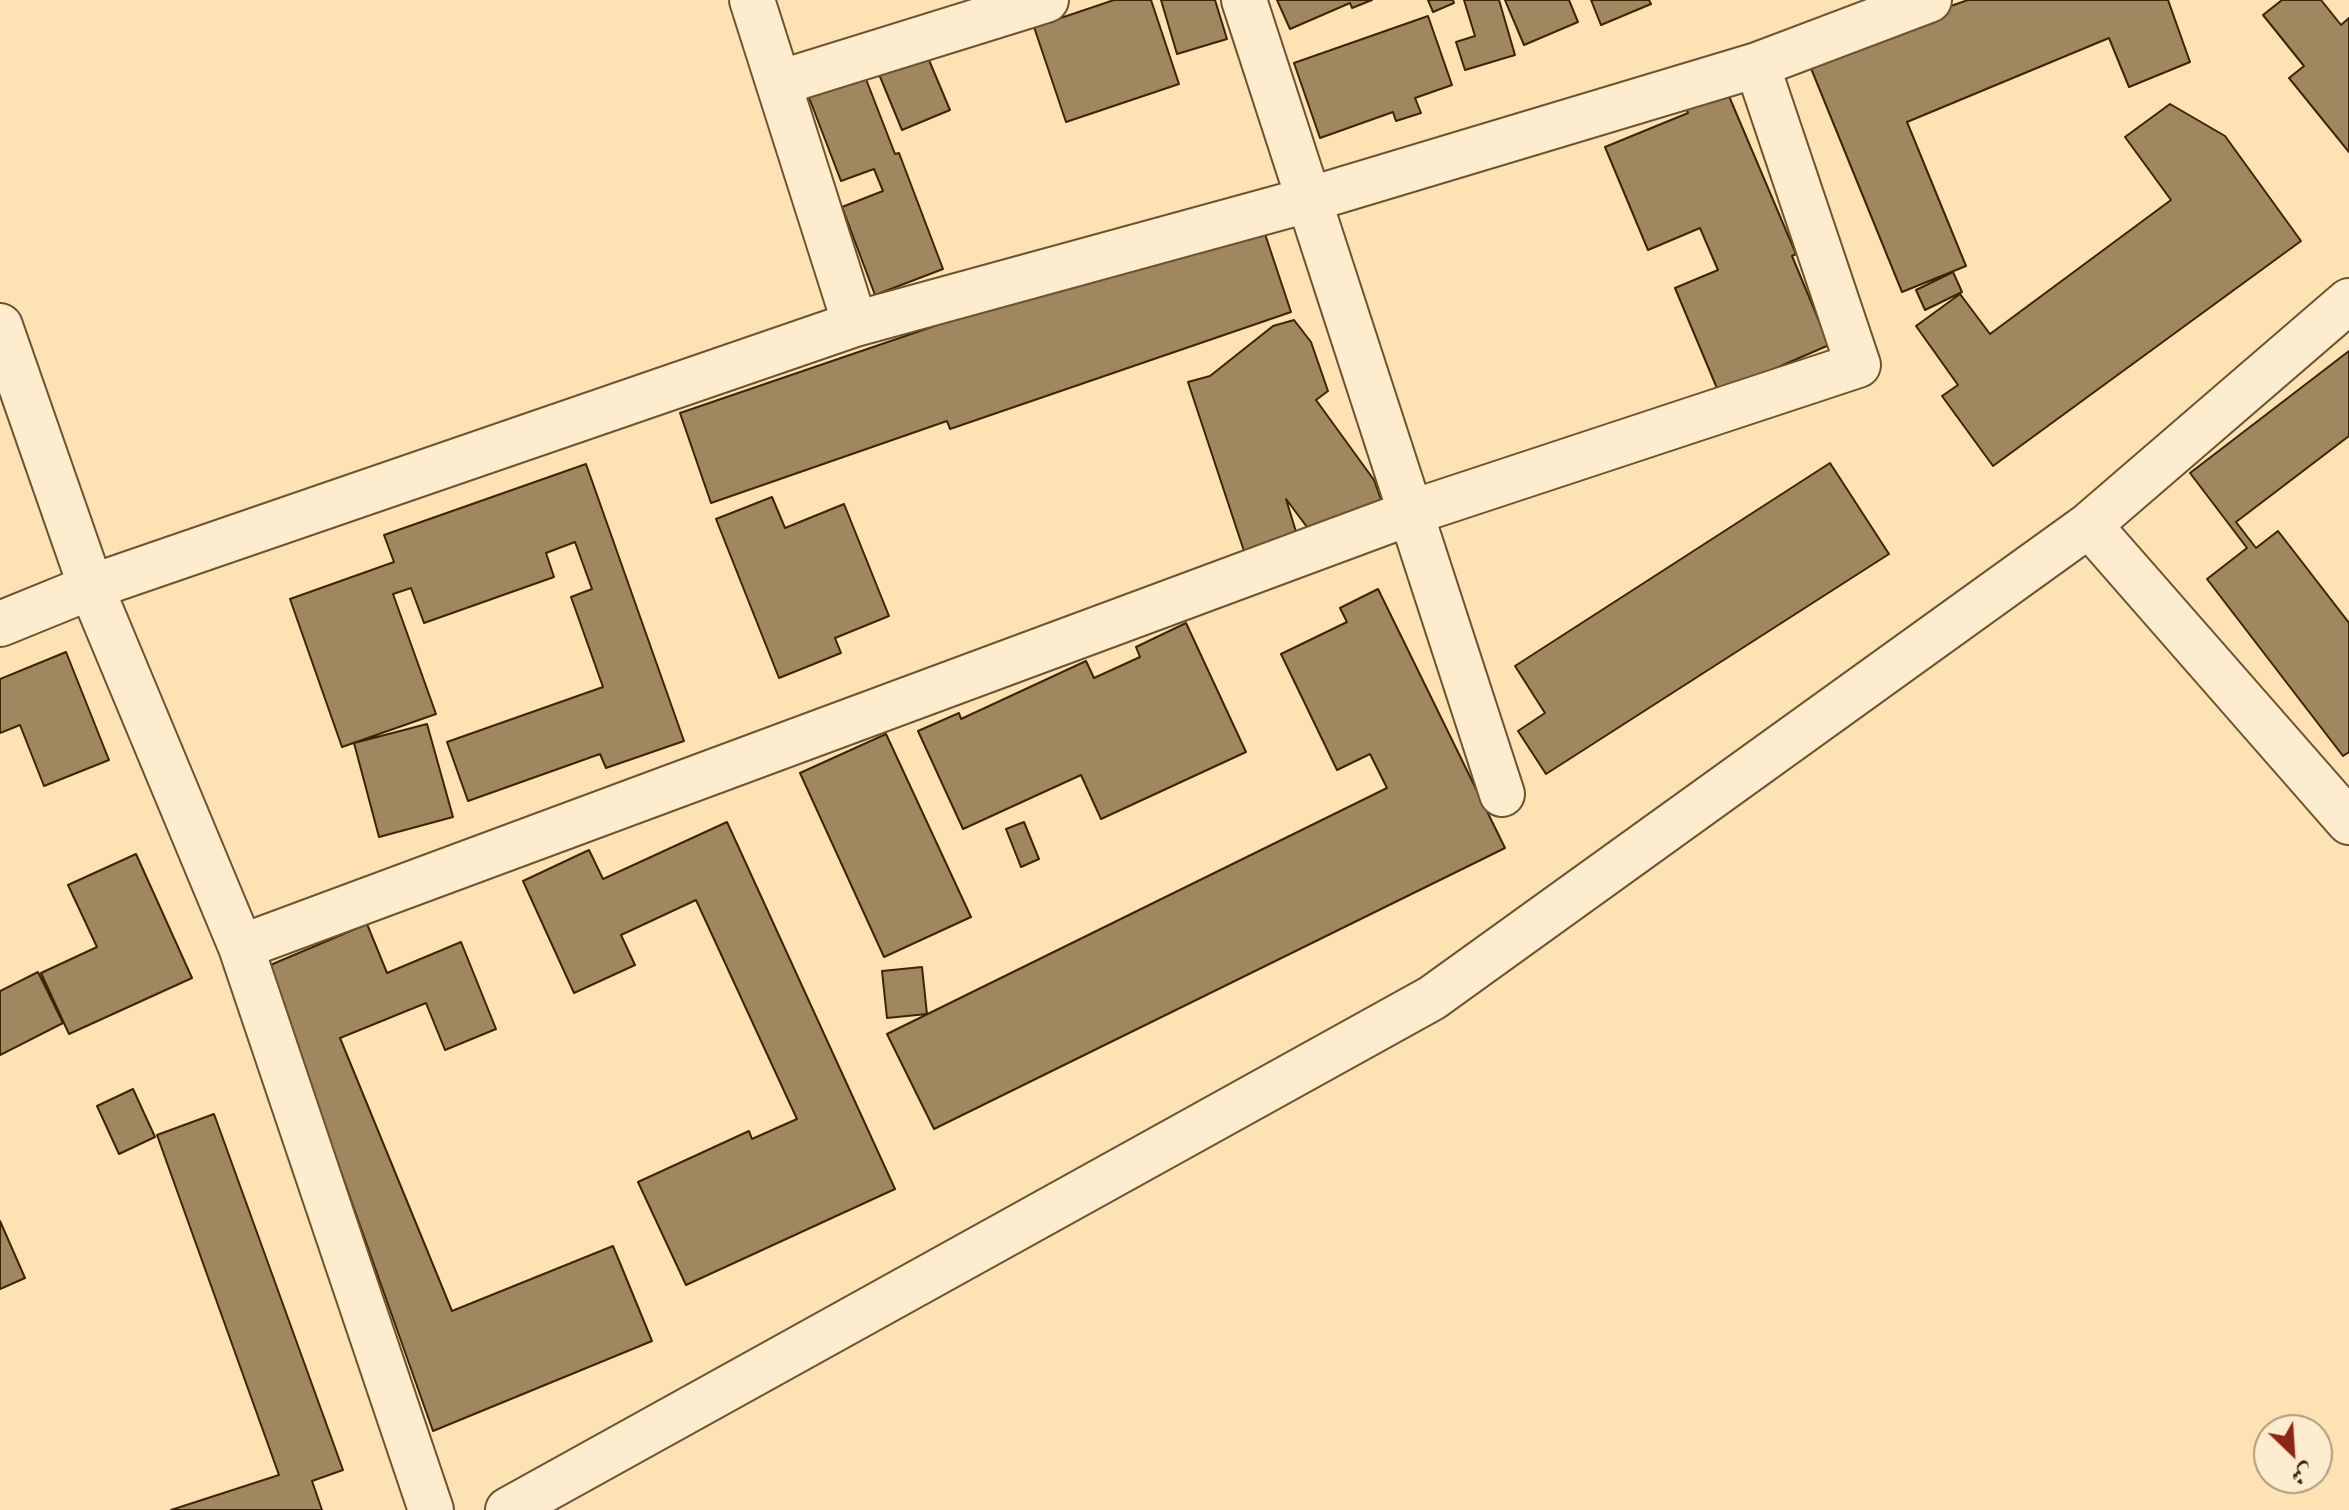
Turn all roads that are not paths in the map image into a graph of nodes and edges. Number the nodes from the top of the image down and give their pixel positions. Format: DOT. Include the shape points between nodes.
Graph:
graph roads {
  1 [pos="752,0"];
  2 [pos="1046,0"];
  3 [pos="1244,0"];
  4 [pos="1929,0"];
  5 [pos="995,8"];
  6 [pos="1757,65"];
  7 [pos="779,83"];
  8 [pos="1311,199"];
  9 [pos="2349,301"];
  10 [pos="855,324"];
  11 [pos="0,326"];
  12 [pos="1410,513"];
  13 [pos="2089,525"];
  14 [pos="91,587"];
  15 [pos="0,624"];
  16 [pos="1502,794"];
  17 [pos="2349,822"];
  18 [pos="241,947"];
  19 [pos="431,1510"];
  20 [pos="508,1510"];
  1 -- 7 [label="street"];
  2 -- 5 [label="street"];
  3 -- 8 [label="street"];
  4 -- 6 [label="street"];
  5 -- 7 [label="street"];
  6 -- 8 [label="street"];
  6 -- 12 [label="street" via="1858,365"];
  7 -- 10 [label="street"];
  8 -- 10 [label="street"];
  8 -- 12 [label="street"];
  9 -- 13 [label="street"];
  10 -- 14 [label="street"];
  11 -- 14 [label="street"];
  12 -- 16 [label="street"];
  12 -- 18 [label="street"];
  13 -- 17 [label="street"];
  13 -- 20 [label="street" via="1432,998"];
  14 -- 15 [label="street"];
  14 -- 18 [label="street"];
  18 -- 19 [label="street"];
}
